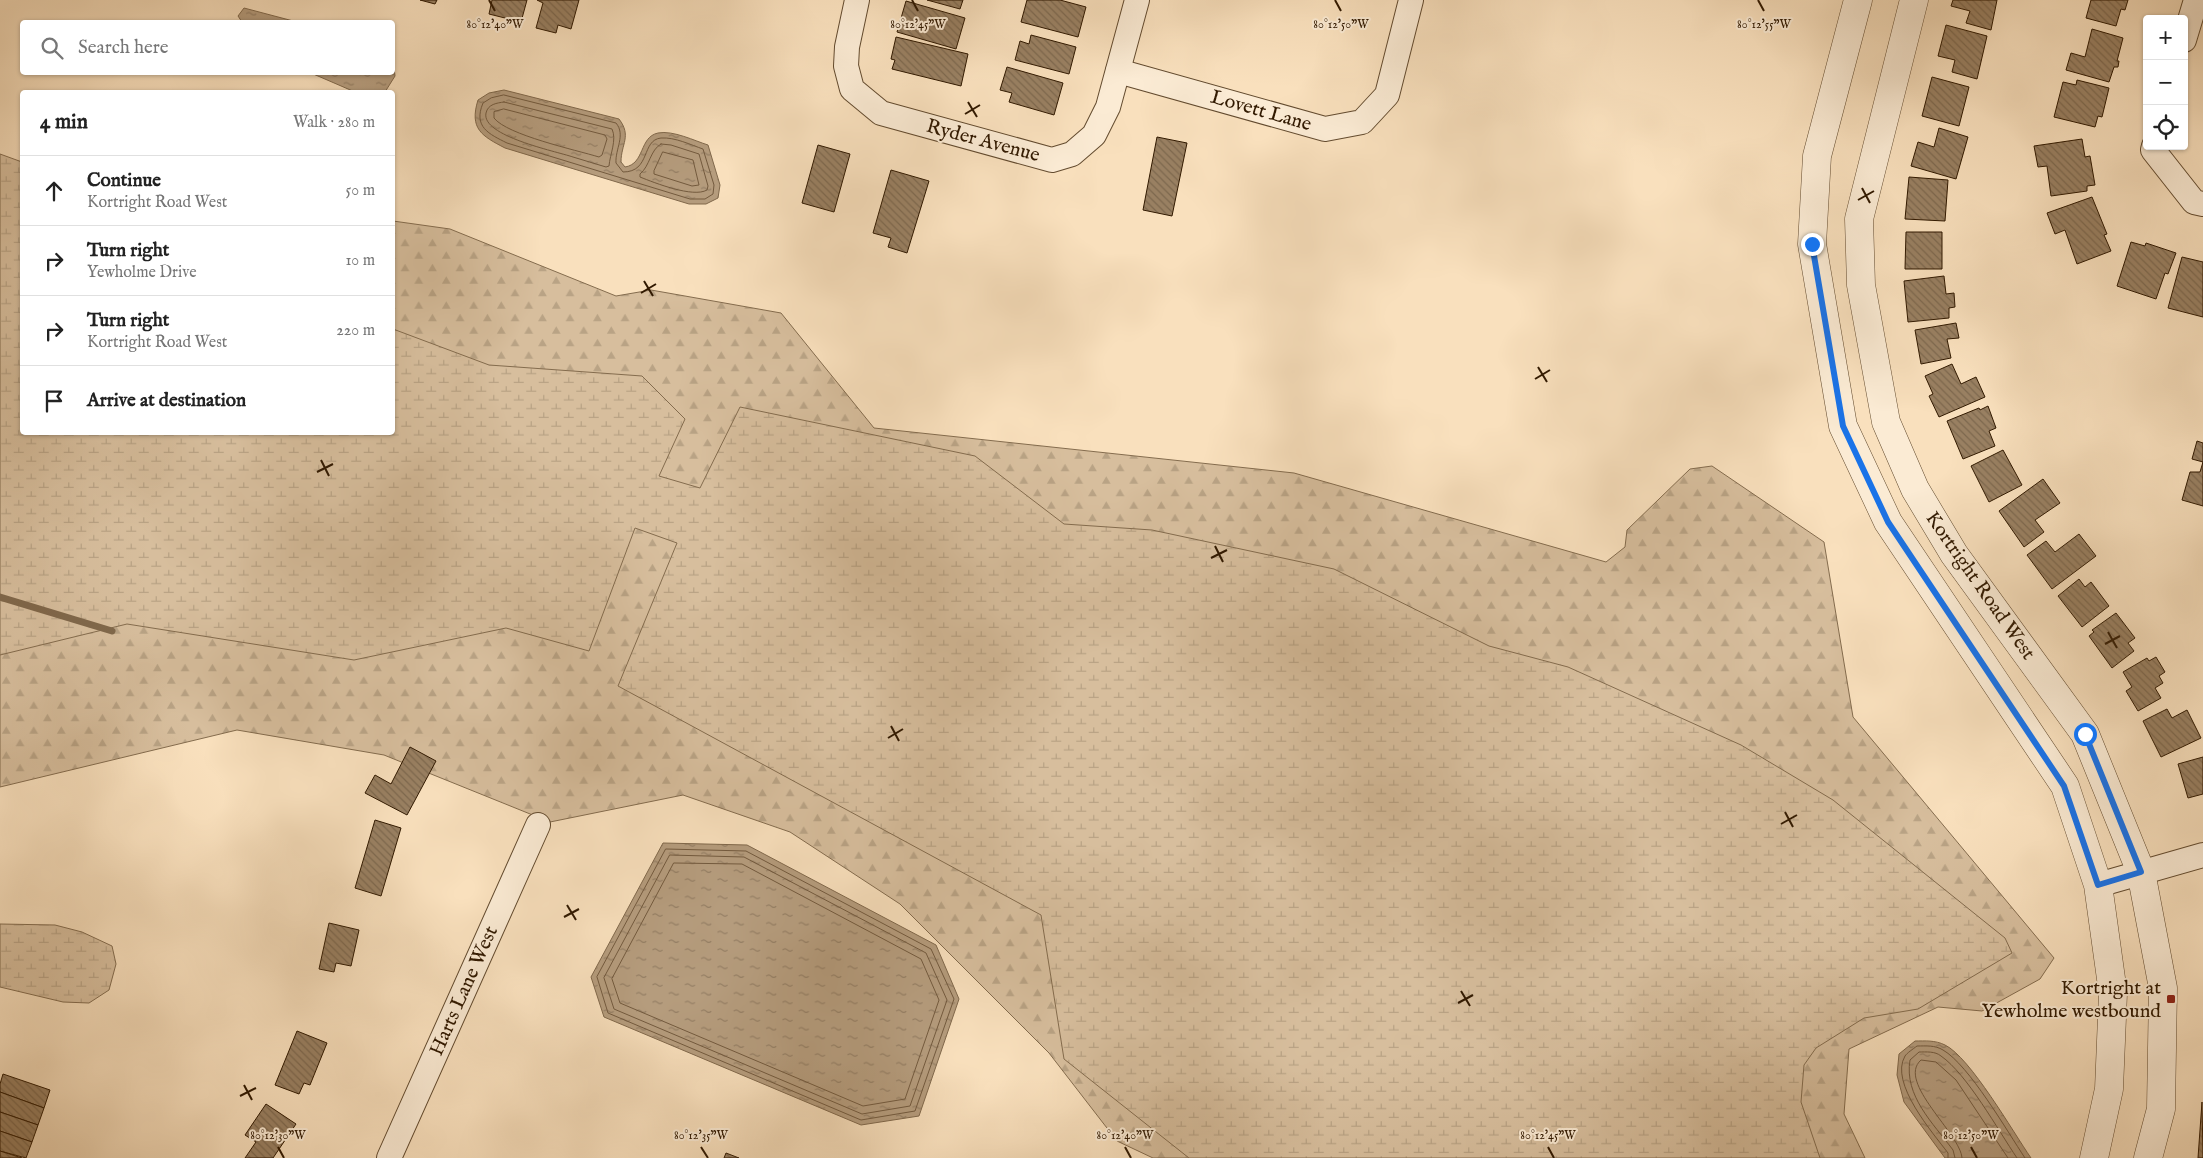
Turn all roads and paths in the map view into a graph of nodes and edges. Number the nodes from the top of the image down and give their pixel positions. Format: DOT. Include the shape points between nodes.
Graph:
graph roads {
  1 [pos="857,0"];
  2 [pos="1137,0"];
  3 [pos="1411,0"];
  4 [pos="1858,0"];
  5 [pos="1914,0"];
  6 [pos="2196,0"];
  7 [pos="2188,27"];
  8 [pos="1118,71"];
  9 [pos="2153,150"];
  10 [pos="2203,204"];
  11 [pos="538,825"];
  12 [pos="2203,855"];
  13 [pos="2141,872"];
  14 [pos="2098,885"];
  15 [pos="390,1158"];
  16 [pos="2094,1158"];
  17 [pos="2148,1158"];
  1 -- 8 [label="street, Ryder Avenue" via="846,66 852,88 881,113 926,126 1052,160 1072,154 1094,135 1108,107"];
  2 -- 8 [label="street, Ryder Avenue"];
  3 -- 8 [label="street, Lovett Lane" via="1387,95 1362,122 1325,129"];
  4 -- 14 [label="street, Kortright Road West" via="1817,156 1812,244 1843,426 1888,522 2064,786"];
  5 -- 13 [label="street, Kortright Road West" via="1859,219 1861,286 1886,422 1915,489 1954,554 2085,734"];
  6 -- 7 [label="street"];
  9 -- 10 [label="street" via="2194,202"];
  11 -- 15 [label="street, Harts Lane West"];
  12 -- 13 [label="street"];
  13 -- 14 [label="street"];
  13 -- 17 [label="street, Kortright Road West" via="2163,988 2161,1109"];
  14 -- 16 [label="street, Kortright Road West" via="2113,992 2109,1089"];
}
